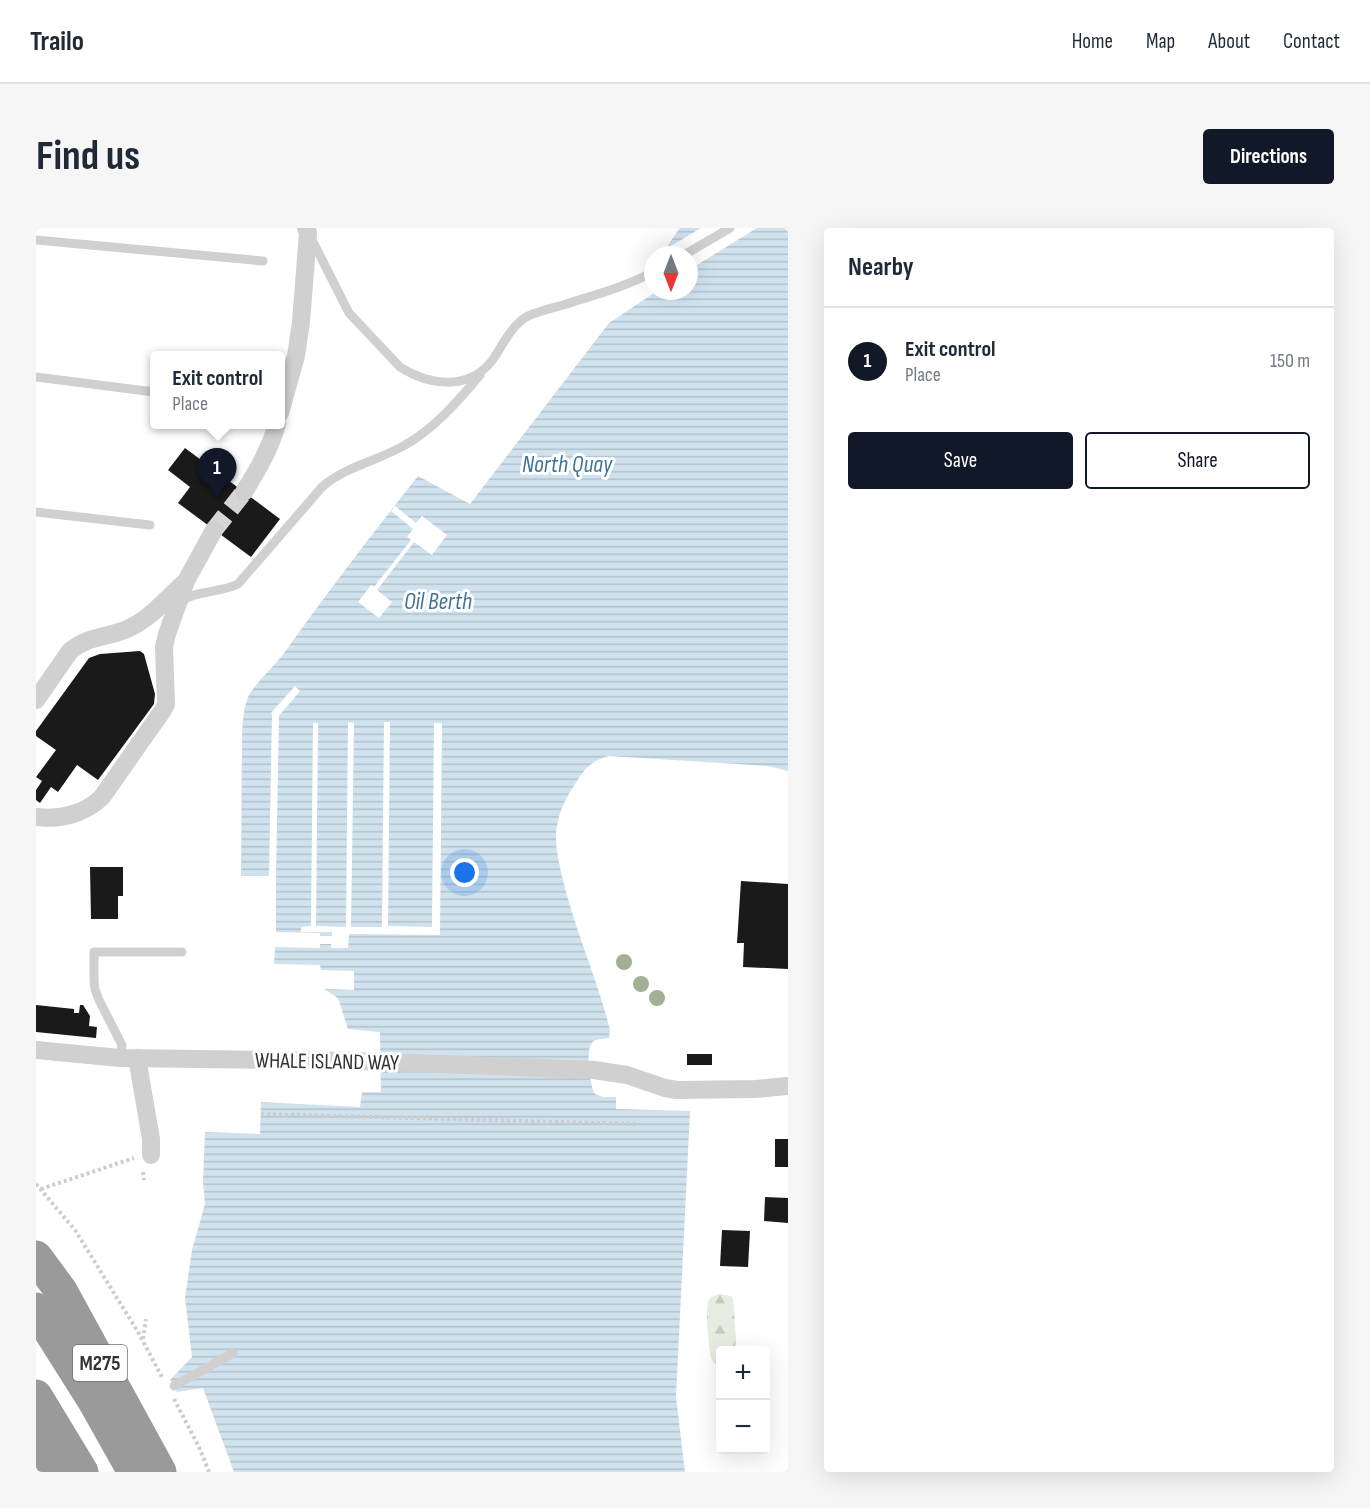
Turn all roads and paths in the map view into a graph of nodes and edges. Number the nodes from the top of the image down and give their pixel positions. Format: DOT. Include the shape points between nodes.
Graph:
graph roads {
  1 [pos="730,228"];
  2 [pos="307,231"];
  3 [pos="36,240"];
  4 [pos="698,247"];
  5 [pos="263,261"];
  6 [pos="644,277"];
  7 [pos="491,362"];
  8 [pos="36,377"];
  9 [pos="150,391"];
  10 [pos="285,396"];
  11 [pos="275,429"];
  12 [pos="244,492"];
  13 [pos="36,512"];
  14 [pos="150,525"];
  15 [pos="214,530"];
  16 [pos="186,581"];
  17 [pos="177,606"];
  18 [pos="36,700"];
  19 [pos="36,817"];
  20 [pos="182,952"];
  21 [pos="36,1050"];
  22 [pos="129,1058"];
  23 [pos="618,1073"];
  24 [pos="788,1076"];
  25 [pos="788,1086"];
  26 [pos="261,1114"];
  27 [pos="639,1124"];
  28 [pos="146,1156"];
  29 [pos="36,1184"];
  30 [pos="41,1189"];
  31 [pos="36,1257"];
  32 [pos="36,1309"];
  33 [pos="146,1319"];
  34 [pos="143,1340"];
  35 [pos="233,1353"];
  36 [pos="163,1379"];
  37 [pos="174,1386"];
  38 [pos="36,1396"];
  39 [pos="173,1398"];
  40 [pos="36,1442"];
  41 [pos="55,1472"];
  42 [pos="82,1472"];
  43 [pos="134,1472"];
  44 [pos="160,1472"];
  45 [pos="209,1472"];
  1 -- 4 [label="lane"];
  2 -- 7 [label="lane" via="349,313 400,367 424,379 448,382 472,377"];
  2 -- 10 [label="street" via="301,322"];
  3 -- 5 [label="lane"];
  6 -- 7 [label="lane" via="528,316 516,326"];
  7 -- 17 [label="lane" via="453,406 406,445 345,471 322,486 238,584 191,596"];
  8 -- 9 [label="lane"];
  11 -- 12 [label="street"];
  13 -- 14 [label="lane"];
  15 -- 16 [label="street"];
  16 -- 17 [label="street"];
  16 -- 18 [label="street" via="143,620 127,629 86,640 70,651"];
  17 -- 19 [label="street" via="164,647 166,704 159,716 96,804 76,814"];
  20 -- 22 [label="lane" via="94,952 95,989"];
  21 -- 22 [label="street, WHALE ISLAND WAY"];
  22 -- 23 [label="street, WHALE ISLAND WAY" via="358,1061"];
  22 -- 28 [label="street" via="151,1139"];
  23 -- 24 [label="street" via="687,1081"];
  23 -- 25 [label="street" via="672,1090"];
  26 -- 27 [label="path"];
  28 -- 30 [label="path"];
  29 -- 30 [label="path"];
  30 -- 34 [label="path" via="75,1230"];
  31 -- 44 [label="highway, M275" via="61,1291"];
  32 -- 43 [label="highway, M275"];
  33 -- 34 [label="path"];
  34 -- 36 [label="path"];
  35 -- 37 [label="lane"];
  38 -- 42 [label="highway"];
  39 -- 45 [label="path"];
  40 -- 41 [label="highway"];
}
